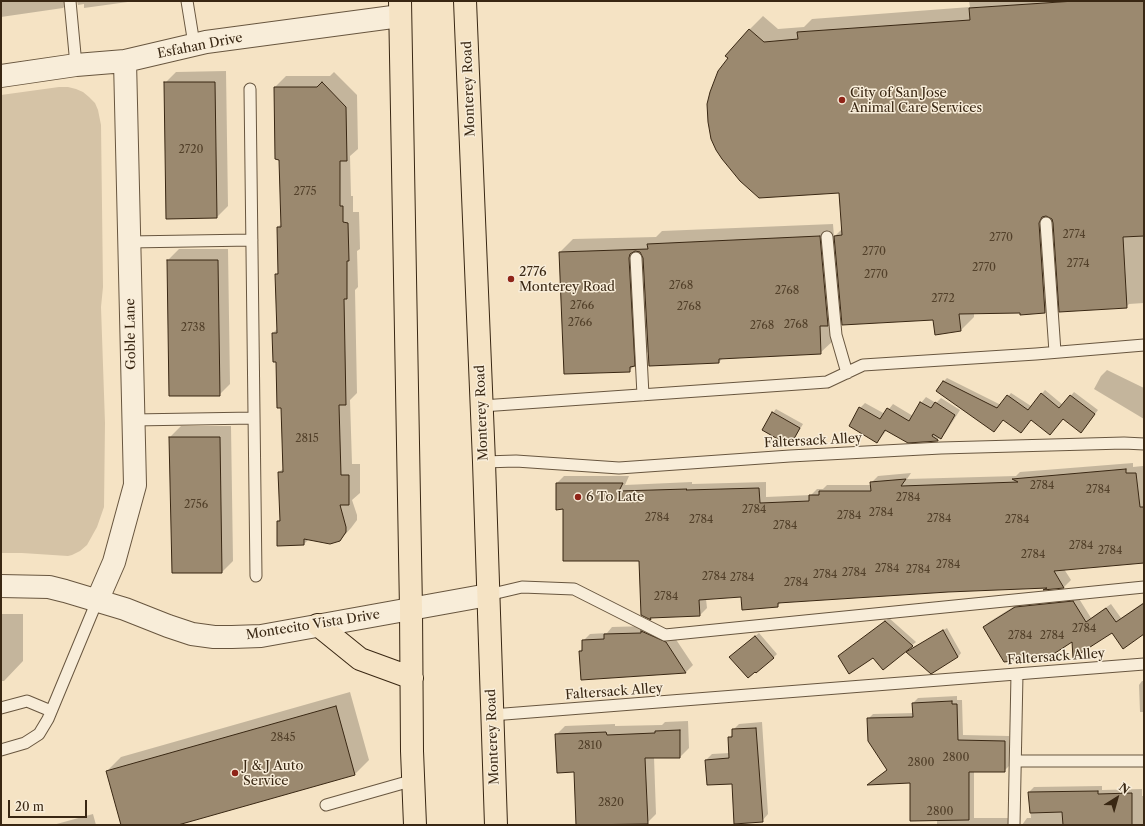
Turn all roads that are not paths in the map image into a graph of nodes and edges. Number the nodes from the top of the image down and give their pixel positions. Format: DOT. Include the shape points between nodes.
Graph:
graph roads {
  1 [pos="70,1"];
  2 [pos="187,1"];
  3 [pos="465,1"];
  4 [pos="400,8"];
  5 [pos="194,44"];
  6 [pos="125,61"];
  7 [pos="76,65"];
  8 [pos="1,76"];
  9 [pos="250,89"];
  10 [pos="1046,223"];
  11 [pos="827,237"];
  12 [pos="252,240"];
  13 [pos="129,242"];
  14 [pos="636,258"];
  15 [pos="1144,345"];
  16 [pos="1055,352"];
  17 [pos="847,373"];
  18 [pos="643,395"];
  19 [pos="482,406"];
  20 [pos="254,418"];
  21 [pos="133,420"];
  22 [pos="1144,444"];
  23 [pos="484,462"];
  24 [pos="256,576"];
  25 [pos="1,586"];
  26 [pos="1144,587"];
  27 [pos="488,596"];
  28 [pos="97,601"];
  29 [pos="411,609"];
  30 [pos="318,625"];
  31 [pos="1144,664"];
  32 [pos="1017,674"];
  33 [pos="412,678"];
  34 [pos="1,708"];
  35 [pos="51,711"];
  36 [pos="492,715"];
  37 [pos="1,750"];
  38 [pos="1016,761"];
  39 [pos="1144,761"];
  40 [pos="414,780"];
  41 [pos="326,805"];
  42 [pos="415,825"];
  43 [pos="496,825"];
  44 [pos="1014,825"];
  1 -- 7 [label="lane"];
  2 -- 5 [label="lane"];
  3 -- 19 [label="main road, Monterey Road"];
  4 -- 5 [label="street, Esfahan Drive"];
  4 -- 29 [label="main road"];
  5 -- 6 [label="street, Esfahan Drive"];
  6 -- 7 [label="street, Esfahan Drive"];
  6 -- 13 [label="street, Goble Lane"];
  7 -- 8 [label="street, Esfahan Drive"];
  9 -- 12 [label="lane"];
  10 -- 16 [label="lane"];
  11 -- 17 [label="lane" via="836,335"];
  12 -- 13 [label="lane"];
  12 -- 20 [label="lane"];
  13 -- 21 [label="street, Goble Lane"];
  14 -- 18 [label="lane"];
  15 -- 16 [label="lane"];
  16 -- 17 [label="lane" via="863,365"];
  17 -- 18 [label="lane" via="827,382"];
  18 -- 19 [label="lane"];
  19 -- 23 [label="main road, Monterey Road"];
  20 -- 21 [label="lane"];
  20 -- 24 [label="lane"];
  21 -- 28 [label="street, Goble Lane" via="135,485 114,562"];
  22 -- 23 [label="lane, Faltersack Alley" via="1124,442 941,448 619,468 516,461"];
  23 -- 27 [label="main road, Monterey Road"];
  25 -- 28 [label="street, Montecito Vista Drive" via="50,587"];
  26 -- 27 [label="lane" via="666,635 574,589 522,587"];
  27 -- 29 [label="street, Montecito Vista Drive"];
  27 -- 36 [label="main road, Monterey Road"];
  28 -- 30 [label="street, Montecito Vista Drive" via="192,634 214,637 261,636"];
  28 -- 35 [label="lane"];
  29 -- 30 [label="street, Montecito Vista Drive"];
  29 -- 33 [label="main road"];
  30 -- 33 [label="main road" via="360,659"];
  31 -- 32 [label="lane, Faltersack Alley"];
  32 -- 36 [label="lane, Faltersack Alley"];
  32 -- 38 [label="lane"];
  33 -- 40 [label="main road"];
  34 -- 35 [label="lane" via="26,701"];
  35 -- 37 [label="lane" via="39,734 25,743"];
  36 -- 43 [label="main road, Monterey Road"];
  38 -- 39 [label="lane"];
  38 -- 44 [label="lane"];
  40 -- 41 [label="lane"];
  40 -- 42 [label="main road"];
}
